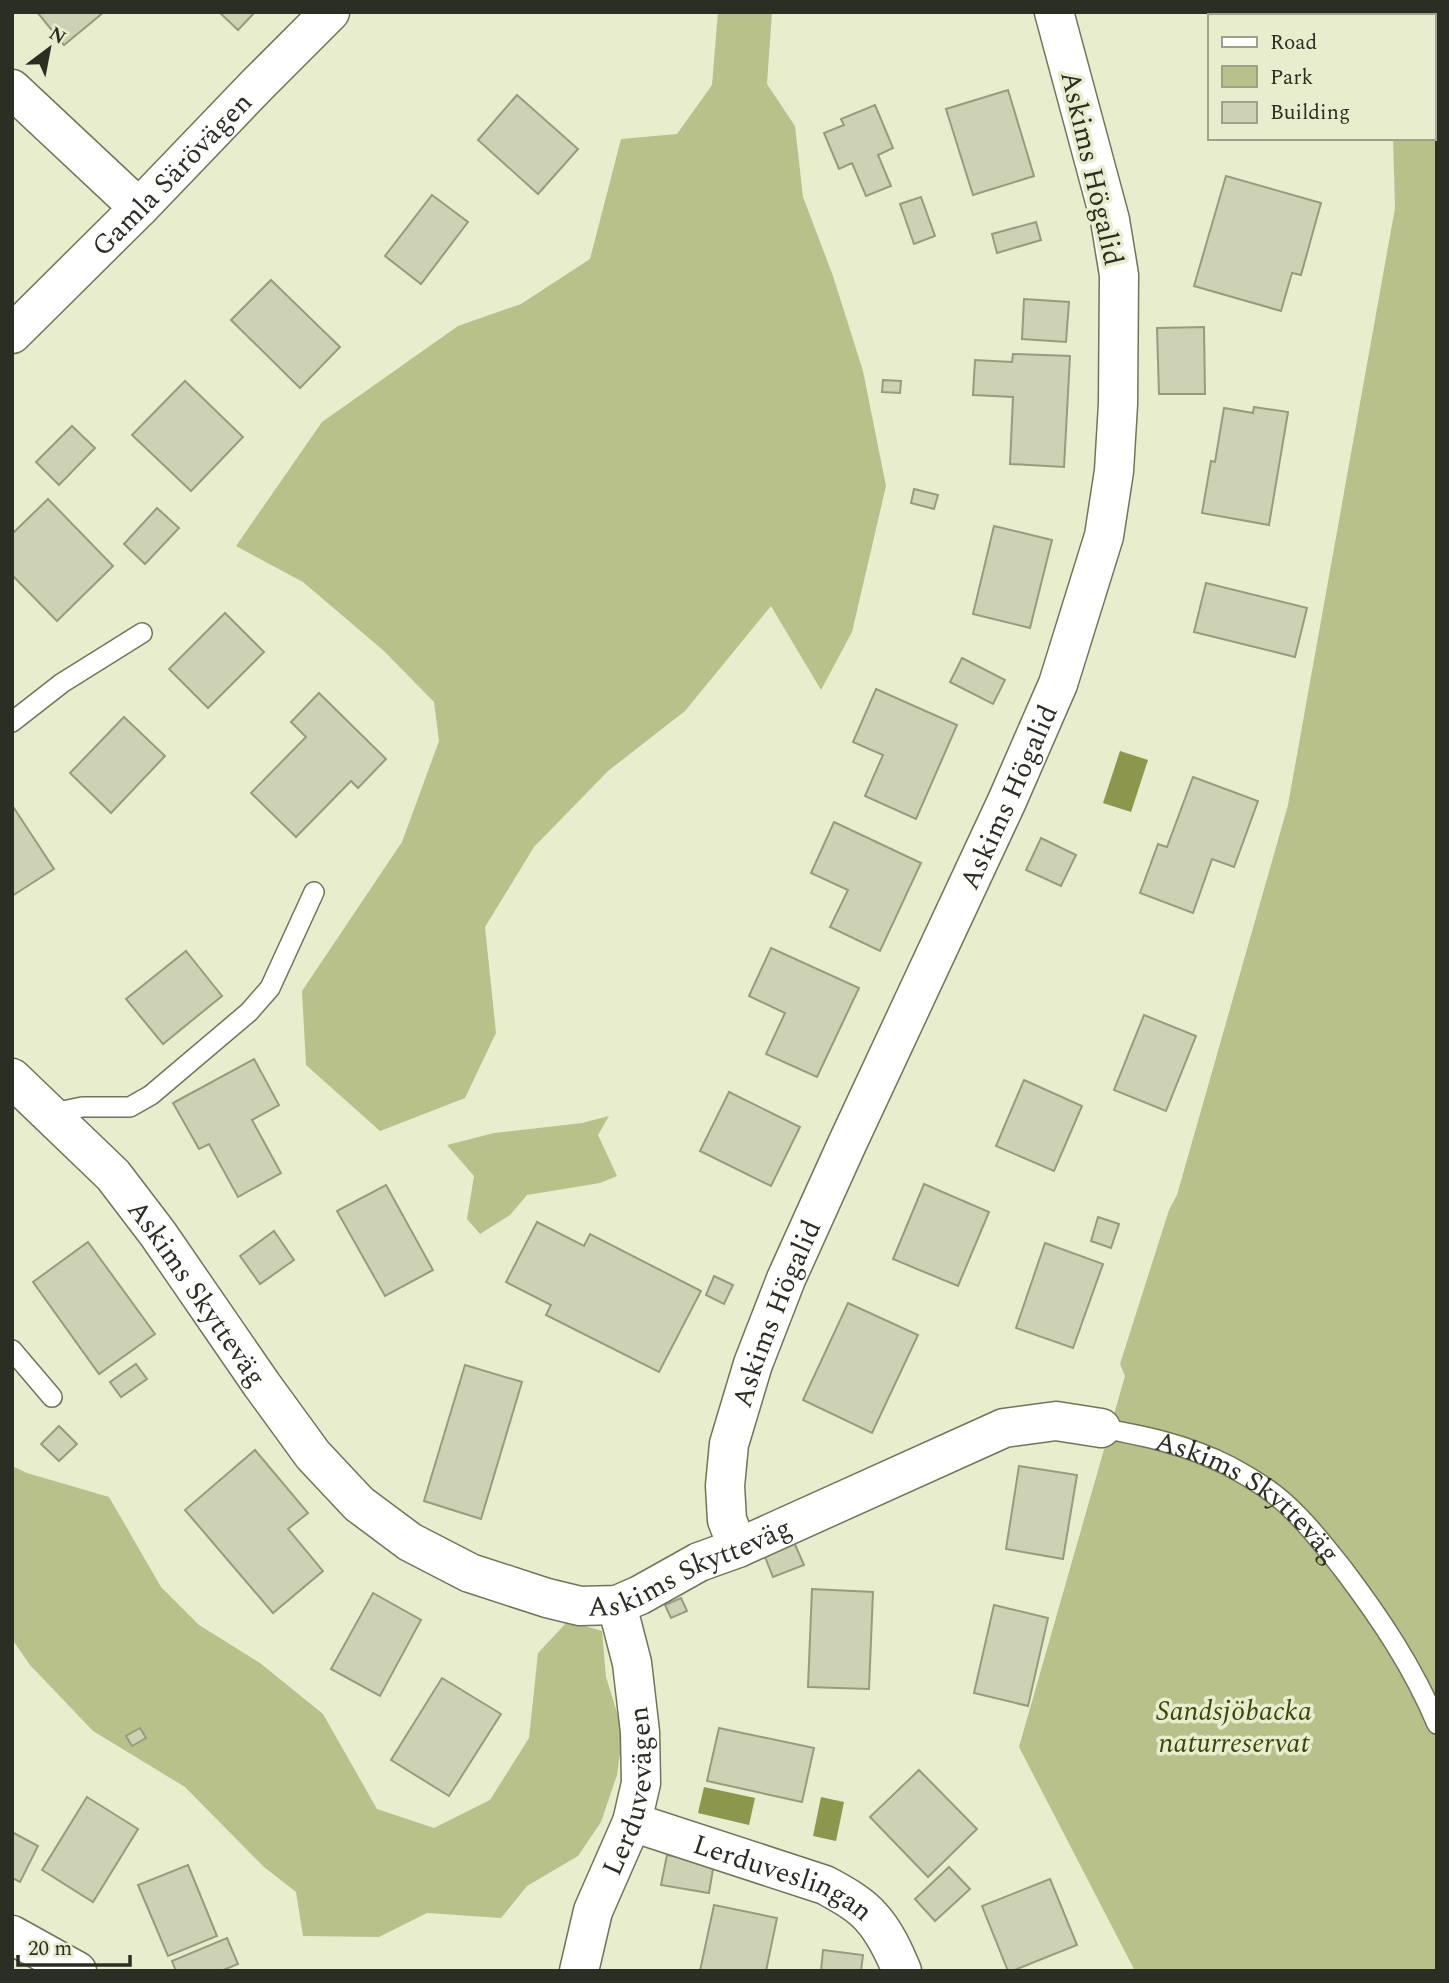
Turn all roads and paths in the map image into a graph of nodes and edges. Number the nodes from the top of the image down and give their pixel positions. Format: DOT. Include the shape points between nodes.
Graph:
graph roads {
  1 [pos="330,12"];
  2 [pos="1054,12"];
  3 [pos="16,99"];
  4 [pos="139,208"];
  5 [pos="12,334"];
  6 [pos="142,634"];
  7 [pos="12,722"];
  8 [pos="314,892"];
  9 [pos="12,1078"];
  10 [pos="49,1114"];
  11 [pos="12,1350"];
  12 [pos="52,1397"];
  13 [pos="1101,1428"];
  14 [pos="738,1548"];
  15 [pos="617,1605"];
  16 [pos="1437,1724"];
  17 [pos="632,1822"];
  18 [pos="12,1935"];
  19 [pos="77,1971"];
  20 [pos="579,1971"];
  21 [pos="902,1971"];
  1 -- 4 [label="street, Gamla Särövägen"];
  2 -- 14 [label="street, Askims Högalid" via="1110,220 1119,275 1118,404 1104,536 1058,684 846,1144 753,1364 729,1444 725,1486 727,1520"];
  3 -- 4 [label="street"];
  4 -- 5 [label="street, Gamla Särövägen"];
  6 -- 7 [label="lane" via="62,683"];
  8 -- 10 [label="lane" via="270,988 249,1012 151,1096 130,1107 82,1107"];
  9 -- 10 [label="street, Askims Skytteväg"];
  10 -- 15 [label="street, Askims Skytteväg" via="113,1175 313,1455 359,1504 411,1542 470,1573 580,1606"];
  11 -- 12 [label="lane"];
  13 -- 14 [label="street, Askims Skytteväg" via="1056,1421 1004,1428"];
  13 -- 16 [label="lane, Askims Skytteväg" via="1162,1440 1228,1465 1275,1494 1320,1540 1374,1610"];
  14 -- 15 [label="street, Askims Skytteväg" via="699,1562"];
  15 -- 17 [label="street, Lerduvevägen" via="632,1663 640,1732 641,1783"];
  17 -- 20 [label="street, Lerduvevägen" via="593,1911"];
  17 -- 21 [label="street, Lerduveslingan" via="825,1885 871,1916"];
  18 -- 19 [label="street"];
}
